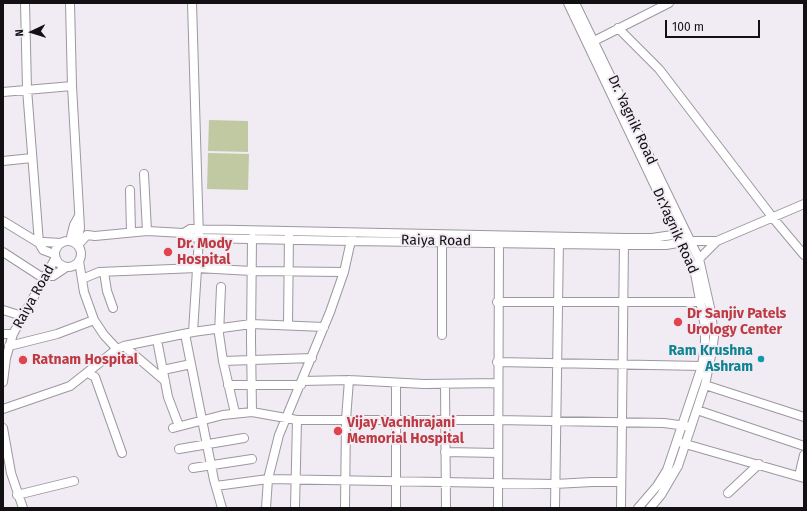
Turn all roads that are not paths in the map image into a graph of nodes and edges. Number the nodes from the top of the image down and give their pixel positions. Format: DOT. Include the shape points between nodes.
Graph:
graph roads {
  1 [pos="25,3"];
  2 [pos="70,3"];
  3 [pos="192,3"];
  4 [pos="568,3"];
  5 [pos="576,3"];
  6 [pos="667,3"];
  7 [pos="618,28"];
  8 [pos="594,40"];
  9 [pos="72,86"];
  10 [pos="27,90"];
  11 [pos="3,92"];
  12 [pos="32,158"];
  13 [pos="3,161"];
  14 [pos="144,174"];
  15 [pos="130,190"];
  16 [pos="804,204"];
  17 [pos="773,218"];
  18 [pos="3,221"];
  19 [pos="147,231"];
  20 [pos="131,232"];
  21 [pos="199,233"];
  22 [pos="289,235"];
  23 [pos="352,237"];
  24 [pos="252,238"];
  25 [pos="683,238"];
  26 [pos="558,240"];
  27 [pos="442,241"];
  28 [pos="499,242"];
  29 [pos="624,242"];
  30 [pos="717,242"];
  31 [pos="61,243"];
  32 [pos="39,244"];
  33 [pos="76,245"];
  34 [pos="4,255"];
  35 [pos="804,255"];
  36 [pos="55,256"];
  37 [pos="699,259"];
  38 [pos="79,261"];
  39 [pos="65,268"];
  40 [pos="197,268"];
  41 [pos="252,271"];
  42 [pos="104,272"];
  43 [pos="289,272"];
  44 [pos="344,272"];
  45 [pos="44,278"];
  46 [pos="82,279"];
  47 [pos="221,287"];
  48 [pos="497,302"];
  49 [pos="701,302"];
  50 [pos="557,303"];
  51 [pos="623,303"];
  52 [pos="113,308"];
  53 [pos="3,310"];
  54 [pos="22,316"];
  55 [pos="94,320"];
  56 [pos="251,324"];
  57 [pos="288,324"];
  58 [pos="324,327"];
  59 [pos="219,328"];
  60 [pos="193,332"];
  61 [pos="3,334"];
  62 [pos="13,334"];
  63 [pos="185,334"];
  64 [pos="442,335"];
  65 [pos="156,340"];
  66 [pos="9,346"];
  67 [pos="121,348"];
  68 [pos="4,358"];
  69 [pos="312,358"];
  70 [pos="251,359"];
  71 [pos="223,360"];
  72 [pos="497,362"];
  73 [pos="557,363"];
  74 [pos="622,363"];
  75 [pos="191,364"];
  76 [pos="702,366"];
  77 [pos="163,370"];
  78 [pos="88,373"];
  79 [pos="350,380"];
  80 [pos="165,381"];
  81 [pos="3,382"];
  82 [pos="302,383"];
  83 [pos="497,383"];
  84 [pos="251,384"];
  85 [pos="396,384"];
  86 [pos="445,384"];
  87 [pos="228,385"];
  88 [pos="705,385"];
  89 [pos="3,409"];
  90 [pos="697,410"];
  91 [pos="252,412"];
  92 [pos="235,413"];
  93 [pos="287,417"];
  94 [pos="804,417"];
  95 [pos="346,419"];
  96 [pos="297,420"];
  97 [pos="396,420"];
  98 [pos="446,420"];
  99 [pos="498,420"];
  100 [pos="202,421"];
  101 [pos="556,422"];
  102 [pos="622,423"];
  103 [pos="687,426"];
  104 [pos="3,428"];
  105 [pos="244,438"];
  106 [pos="4,439"];
  107 [pos="677,442"];
  108 [pos="207,444"];
  109 [pos="686,444"];
  110 [pos="804,446"];
  111 [pos="179,449"];
  112 [pos="445,452"];
  113 [pos="498,453"];
  114 [pos="122,454"];
  115 [pos="804,455"];
  116 [pos="252,459"];
  117 [pos="759,464"];
  118 [pos="211,465"];
  119 [pos="193,468"];
  120 [pos="801,477"];
  121 [pos="268,479"];
  122 [pos="295,480"];
  123 [pos="74,481"];
  124 [pos="345,481"];
  125 [pos="397,481"];
  126 [pos="446,482"];
  127 [pos="498,482"];
  128 [pos="620,482"];
  129 [pos="555,484"];
  130 [pos="216,486"];
  131 [pos="728,493"];
  132 [pos="17,495"];
  133 [pos="22,508"];
  134 [pos="222,508"];
  135 [pos="266,508"];
  136 [pos="295,508"];
  137 [pos="345,508"];
  138 [pos="396,508"];
  139 [pos="446,508"];
  140 [pos="498,508"];
  141 [pos="555,508"];
  142 [pos="621,508"];
  143 [pos="638,508"];
  144 [pos="650,508"];
  1 -- 10 [label="street"];
  2 -- 9 [label="street"];
  3 -- 21 [label="street"];
  4 -- 25 [label="street, Dr.Yagnik Road"];
  5 -- 8 [label="street, Dr. Yagnik Road"];
  6 -- 7 [label="street"];
  7 -- 8 [label="street"];
  7 -- 17 [label="street" via="659,69"];
  8 -- 25 [label="street, Dr. Yagnik Road"];
  9 -- 10 [label="street"];
  9 -- 33 [label="street" via="79,215 74,225"];
  10 -- 11 [label="street"];
  10 -- 12 [label="street"];
  12 -- 13 [label="street"];
  12 -- 32 [label="street"];
  14 -- 19 [label="street"];
  15 -- 20 [label="street"];
  16 -- 17 [label="street"];
  17 -- 30 [label="street"];
  17 -- 35 [label="street"];
  18 -- 32 [label="street"];
  19 -- 20 [label="street, Raiya Road"];
  19 -- 21 [label="street, Raiya Road" via="184,233 189,237"];
  20 -- 33 [label="street, Raiya Road" via="86,235"];
  21 -- 22 [label="street, Raiya Road"];
  21 -- 24 [label="street, Raiya Road"];
  21 -- 40 [label="street"];
  22 -- 23 [label="street, Raiya Road"];
  22 -- 24 [label="street, Raiya Road"];
  22 -- 43 [label="street"];
  23 -- 26 [label="street, Raiya Road"];
  23 -- 27 [label="street, Raiya Road"];
  23 -- 44 [label="street"];
  24 -- 41 [label="street"];
  25 -- 29 [label="street, Raiya Road" via="666,245"];
  25 -- 30 [label="street, Raiya Road"];
  25 -- 37 [label="street, Dr. Yagnik Road"];
  25 -- 49 [label="street, Dr.Yagnik Road" via="694,268"];
  26 -- 28 [label="street, Raiya Road"];
  26 -- 29 [label="street, Raiya Road"];
  26 -- 50 [label="street"];
  27 -- 28 [label="street, Raiya Road"];
  27 -- 64 [label="street"];
  28 -- 48 [label="street"];
  29 -- 51 [label="street"];
  30 -- 37 [label="street"];
  31 -- 32 [label="street"];
  31 -- 33 [label="street"];
  31 -- 36 [label="street" via="56,247"];
  32 -- 36 [label="street" via="43,250"];
  33 -- 38 [label="street" via="81,257"];
  34 -- 45 [label="street"];
  36 -- 39 [label="street" via="57,263"];
  36 -- 45 [label="street, Raiya Road"];
  37 -- 88 [label="street, Dr. Yagnik Road" via="713,322 712,351"];
  38 -- 39 [label="street" via="73,267"];
  38 -- 46 [label="street"];
  39 -- 45 [label="street" via="53,276"];
  40 -- 41 [label="street"];
  40 -- 42 [label="street"];
  40 -- 60 [label="street"];
  41 -- 43 [label="street"];
  41 -- 56 [label="street"];
  42 -- 46 [label="street"];
  42 -- 52 [label="street"];
  43 -- 44 [label="street"];
  43 -- 57 [label="street"];
  44 -- 58 [label="street"];
  45 -- 54 [label="street, Raiya Road"];
  46 -- 55 [label="street"];
  47 -- 59 [label="street"];
  48 -- 50 [label="street"];
  48 -- 72 [label="street"];
  49 -- 51 [label="street"];
  49 -- 76 [label="street, Dr.Yagnik Road" via="705,327"];
  50 -- 51 [label="street"];
  50 -- 73 [label="street"];
  51 -- 74 [label="street"];
  53 -- 54 [label="street"];
  54 -- 62 [label="street, Raiya Road"];
  55 -- 66 [label="street" via="57,334"];
  55 -- 67 [label="street" via="104,335"];
  56 -- 57 [label="street"];
  56 -- 59 [label="street"];
  56 -- 70 [label="street"];
  57 -- 58 [label="street"];
  58 -- 69 [label="street"];
  59 -- 60 [label="street"];
  59 -- 71 [label="street"];
  60 -- 63 [label="street"];
  61 -- 62 [label="street"];
  62 -- 66 [label="street, Raiya Road"];
  63 -- 65 [label="street"];
  63 -- 75 [label="street"];
  65 -- 67 [label="street"];
  65 -- 77 [label="street"];
  66 -- 68 [label="street, Raiya Road"];
  67 -- 78 [label="street"];
  67 -- 80 [label="street"];
  68 -- 81 [label="street, Raiya Road"];
  69 -- 70 [label="street"];
  69 -- 82 [label="street"];
  70 -- 71 [label="street"];
  70 -- 84 [label="street"];
  71 -- 87 [label="street"];
  72 -- 73 [label="street"];
  72 -- 83 [label="street"];
  73 -- 74 [label="street"];
  73 -- 101 [label="street"];
  74 -- 76 [label="street"];
  74 -- 102 [label="street"];
  75 -- 77 [label="street"];
  75 -- 100 [label="street"];
  76 -- 103 [label="street, Dr.Yagnik Road"];
  77 -- 80 [label="street"];
  78 -- 89 [label="street" via="61,391"];
  78 -- 114 [label="street" via="95,377"];
  79 -- 82 [label="street"];
  79 -- 85 [label="street"];
  79 -- 95 [label="street"];
  80 -- 100 [label="street" via="176,427"];
  82 -- 84 [label="street"];
  82 -- 93 [label="street"];
  83 -- 86 [label="street"];
  83 -- 99 [label="street"];
  84 -- 87 [label="street"];
  84 -- 91 [label="street"];
  85 -- 86 [label="street"];
  85 -- 97 [label="street"];
  86 -- 98 [label="street"];
  87 -- 92 [label="street"];
  88 -- 90 [label="street, Dr. Yagnik Road"];
  88 -- 94 [label="street"];
  90 -- 103 [label="street, Dr. Yagnik Road"];
  90 -- 110 [label="street"];
  91 -- 92 [label="street"];
  91 -- 93 [label="street"];
  92 -- 100 [label="street"];
  93 -- 96 [label="street"];
  93 -- 121 [label="street" via="273,455"];
  95 -- 96 [label="street"];
  95 -- 97 [label="street"];
  95 -- 124 [label="street"];
  96 -- 122 [label="street"];
  97 -- 98 [label="street"];
  97 -- 125 [label="street"];
  98 -- 99 [label="street"];
  98 -- 112 [label="street"];
  99 -- 101 [label="street"];
  99 -- 113 [label="street"];
  100 -- 108 [label="street"];
  101 -- 102 [label="street"];
  101 -- 129 [label="street"];
  102 -- 103 [label="street"];
  102 -- 128 [label="street"];
  103 -- 107 [label="street, Dr.Yagnik Road"];
  103 -- 109 [label="street, Dr. Yagnik Road"];
  104 -- 106 [label="street"];
  105 -- 108 [label="street"];
  106 -- 132 [label="street"];
  107 -- 109 [label="street"];
  107 -- 143 [label="street, Dr.Yagnik Road" via="667,470"];
  108 -- 111 [label="street"];
  108 -- 118 [label="street"];
  109 -- 117 [label="street"];
  109 -- 144 [label="street, Dr. Yagnik Road" via="669,483"];
  112 -- 113 [label="street"];
  112 -- 126 [label="street"];
  113 -- 127 [label="street"];
  115 -- 120 [label="street"];
  116 -- 118 [label="street"];
  117 -- 120 [label="street"];
  117 -- 131 [label="street"];
  118 -- 119 [label="street"];
  118 -- 130 [label="street"];
  121 -- 122 [label="street"];
  121 -- 130 [label="street"];
  121 -- 135 [label="street"];
  122 -- 124 [label="street"];
  122 -- 136 [label="street"];
  123 -- 132 [label="street"];
  124 -- 125 [label="street"];
  124 -- 137 [label="street"];
  125 -- 126 [label="street"];
  125 -- 138 [label="street"];
  126 -- 127 [label="street"];
  126 -- 139 [label="street"];
  127 -- 129 [label="street"];
  127 -- 140 [label="street"];
  128 -- 129 [label="street"];
  128 -- 142 [label="street"];
  129 -- 141 [label="street"];
  130 -- 134 [label="street"];
  132 -- 133 [label="street"];
}
